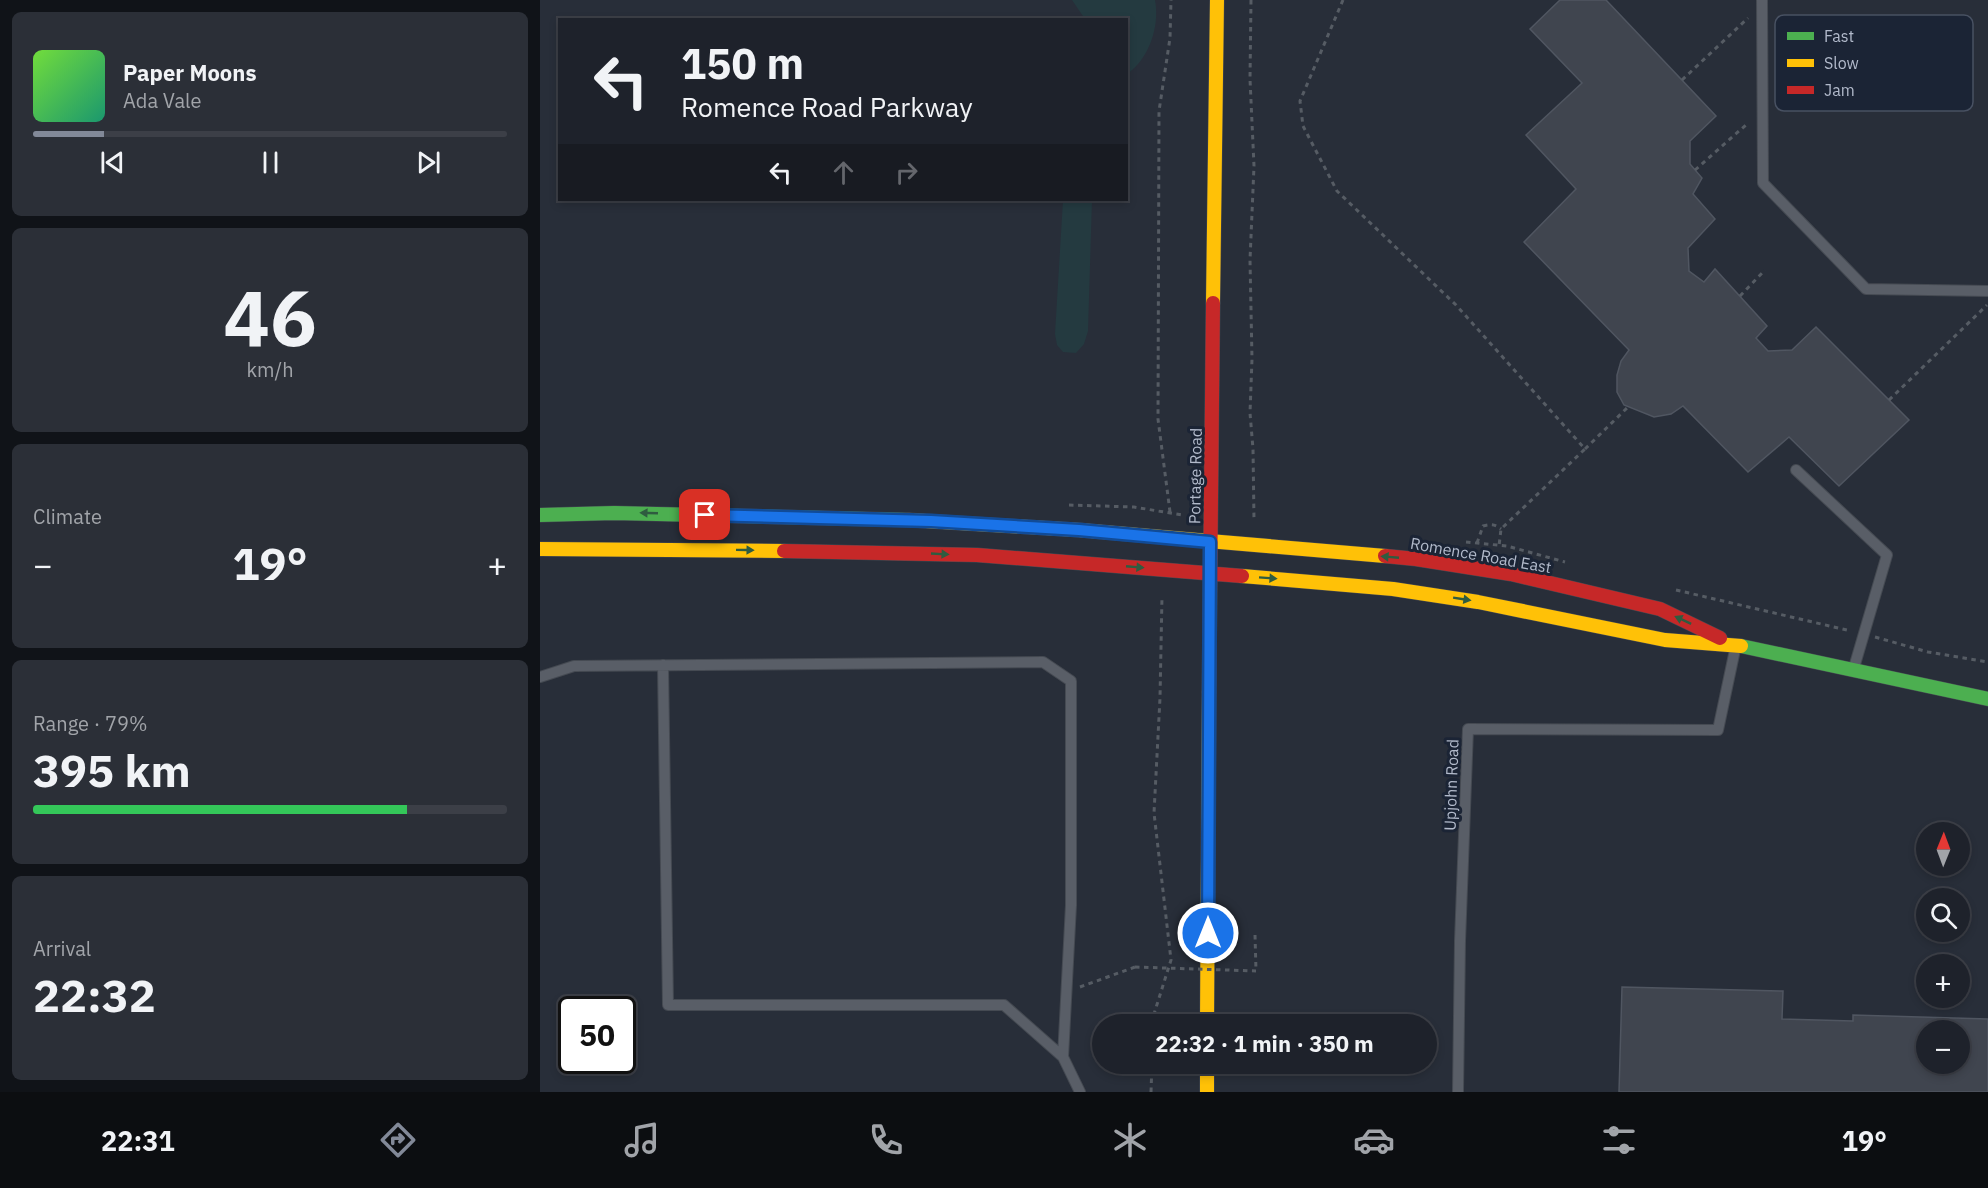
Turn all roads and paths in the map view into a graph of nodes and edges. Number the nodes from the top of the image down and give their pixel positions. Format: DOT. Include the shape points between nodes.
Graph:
graph roads {
  1 [pos="1171,0"];
  2 [pos="1217,0"];
  3 [pos="1251,0"];
  4 [pos="1343,0"];
  5 [pos="1762,0"];
  6 [pos="1749,16"];
  7 [pos="1682,80"];
  8 [pos="1747,124"];
  9 [pos="1695,170"];
  10 [pos="1766,270"];
  11 [pos="1988,291"];
  12 [pos="1740,296"];
  13 [pos="1988,304"];
  14 [pos="1889,400"];
  15 [pos="1628,407"];
  16 [pos="1585,449"];
  17 [pos="1796,470"];
  18 [pos="1170,512"];
  19 [pos="540,515"];
  20 [pos="1254,521"];
  21 [pos="1501,529"];
  22 [pos="1210,542"];
  23 [pos="1477,543"];
  24 [pos="1499,546"];
  25 [pos="540,549"];
  26 [pos="1210,573"];
  27 [pos="1162,596"];
  28 [pos="1736,645"];
  29 [pos="663,665"];
  30 [pos="1852,671"];
  31 [pos="540,677"];
  32 [pos="1988,699"];
  33 [pos="1255,935"];
  34 [pos="1066,992"];
  35 [pos="1154,1014"];
  36 [pos="1207,1014"];
  37 [pos="1064,1057"];
  38 [pos="1152,1074"];
  39 [pos="1207,1074"];
  40 [pos="1080,1092"];
  41 [pos="1151,1092"];
  42 [pos="1207,1092"];
  43 [pos="1458,1092"];
  1 -- 18 [label="path" via="1170,38 1159,111 1158,396"];
  2 -- 22 [label="street, Portage Road"];
  3 -- 20 [label="path" via="1254,166 1250,413"];
  4 -- 16 [label="path" via="1300,101 1303,126 1337,191 1456,305"];
  5 -- 11 [label="lane" via="1763,183 1866,289"];
  6 -- 7 [label="path"];
  8 -- 9 [label="path"];
  10 -- 12 [label="path"];
  13 -- 14 [label="path"];
  15 -- 16 [label="path"];
  16 -- 21 [label="path"];
  17 -- 30 [label="lane" via="1887,555"];
  22 -- 19 [label="street, Romence Road East, one-way" via="931,521 614,513"];
  21 -- 23 [label="path" via="1490,524 1483,526"];
  21 -- 24 [label="path"];
  22 -- 26 [label="street, Portage Road"];
  28 -- 22 [label="street, Romence Road East, one-way" via="1660,609 1511,574 1416,559"];
  25 -- 26 [label="street, Romence Road East, one-way" via="919,553"];
  26 -- 28 [label="street, Romence Road East, one-way" via="1428,594 1665,640"];
  26 -- 36 [label="street, Portage Road"];
  27 -- 35 [label="path" via="1154,813 1172,960"];
  28 -- 30 [label="street, Romence Road East"];
  28 -- 43 [label="lane, Upjohn Road" via="1718,730 1468,729"];
  29 -- 31 [label="lane" via="574,666"];
  29 -- 34 [label="lane" via="1043,662 1071,681 1071,905"];
  29 -- 37 [label="lane" via="668,1005 1004,1005"];
  30 -- 32 [label="street, Romence Road East"];
  33 -- 34 [label="path, bridge" via="1256,971 1135,968"];
  34 -- 37 [label="lane"];
  37 -- 40 [label="lane"];
  38 -- 41 [label="path"];
  39 -- 42 [label="street"];
}
